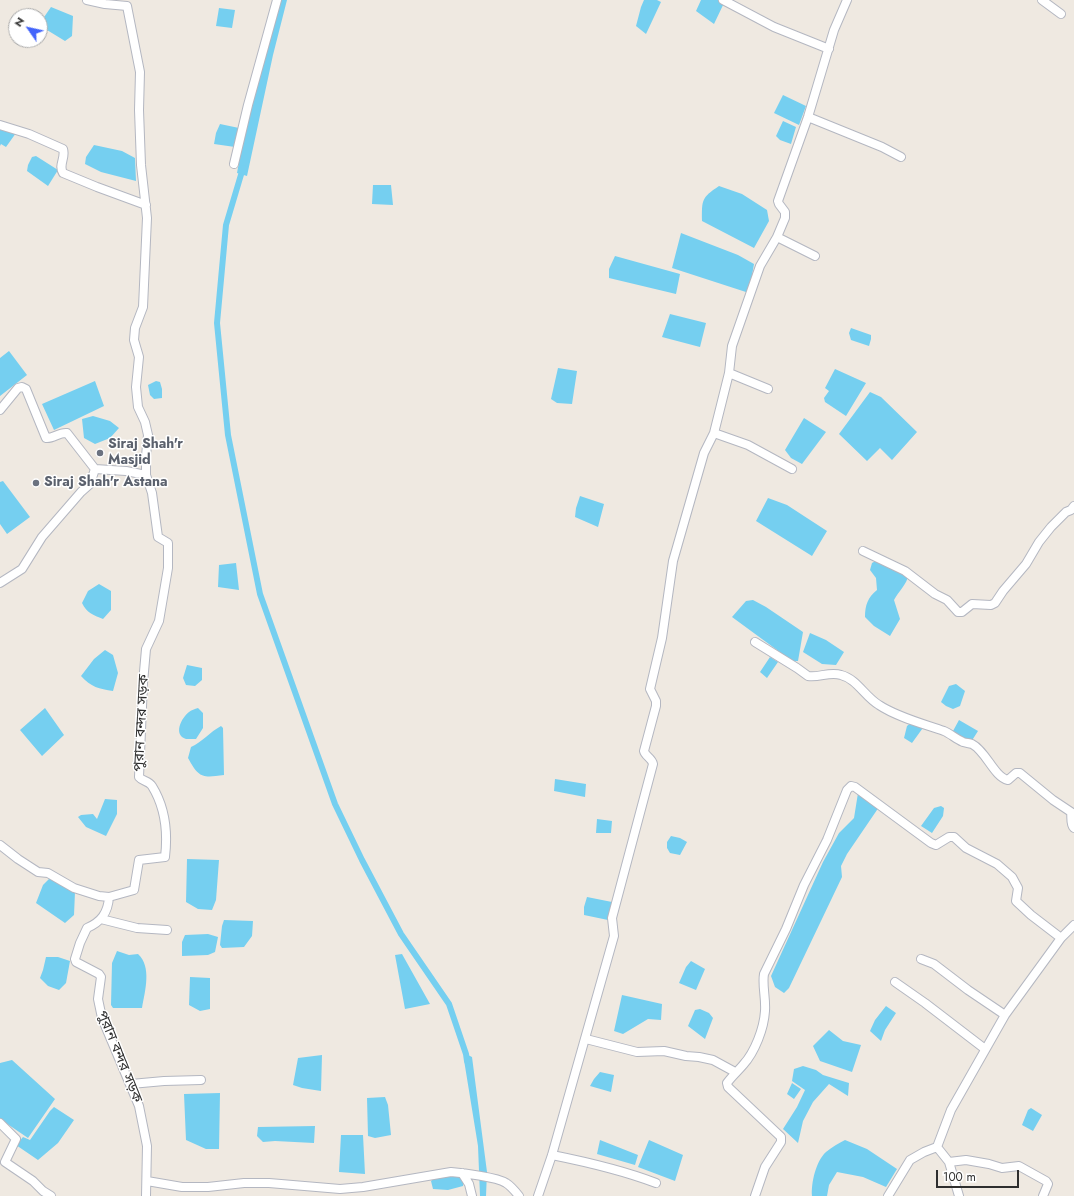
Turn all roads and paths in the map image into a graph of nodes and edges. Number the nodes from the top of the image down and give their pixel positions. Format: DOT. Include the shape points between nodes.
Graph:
graph roads {
  1 [pos="87,0"];
  2 [pos="277,0"];
  3 [pos="723,0"];
  4 [pos="847,0"];
  5 [pos="1042,0"];
  6 [pos="127,3"];
  7 [pos="1061,14"];
  8 [pos="829,49"];
  9 [pos="808,117"];
  10 [pos="0,125"];
  11 [pos="900,157"];
  12 [pos="234,164"];
  13 [pos="146,205"];
  14 [pos="777,237"];
  15 [pos="815,256"];
  16 [pos="729,374"];
  17 [pos="768,389"];
  18 [pos="0,410"];
  19 [pos="714,433"];
  20 [pos="95,469"];
  21 [pos="792,469"];
  22 [pos="146,475"];
  23 [pos="1074,506"];
  24 [pos="863,551"];
  25 [pos="0,583"];
  26 [pos="755,642"];
  27 [pos="1074,828"];
  28 [pos="0,845"];
  29 [pos="109,897"];
  30 [pos="101,919"];
  31 [pos="1074,925"];
  32 [pos="167,930"];
  33 [pos="1061,938"];
  34 [pos="921,959"];
  35 [pos="895,982"];
  36 [pos="1005,1015"];
  37 [pos="586,1039"];
  38 [pos="985,1049"];
  39 [pos="735,1072"];
  40 [pos="201,1080"];
  41 [pos="131,1084"];
  42 [pos="0,1123"];
  43 [pos="937,1147"];
  44 [pos="552,1155"];
  45 [pos="949,1162"];
  46 [pos="462,1173"];
  47 [pos="147,1181"];
  48 [pos="656,1183"];
  49 [pos="324,1192"];
  50 [pos="51,1196"];
  51 [pos="146,1196"];
  52 [pos="472,1196"];
  53 [pos="519,1196"];
  54 [pos="538,1196"];
  55 [pos="755,1196"];
  56 [pos="888,1196"];
  57 [pos="959,1196"];
  58 [pos="1043,1196"];
  1 -- 6 [label="street" via="105,4"];
  2 -- 12 [label="street"];
  3 -- 8 [label="street" via="774,27"];
  4 -- 8 [label="street"];
  5 -- 7 [label="street"];
  6 -- 13 [label="street" via="140,72 141,165"];
  8 -- 9 [label="street"];
  9 -- 11 [label="street"];
  9 -- 14 [label="street" via="778,200 778,204 785,212 785,218"];
  10 -- 13 [label="street" via="63,149 63,173"];
  13 -- 22 [label="street" via="144,297 134,340 139,357 136,387 138,407 148,436"];
  14 -- 15 [label="street"];
  14 -- 16 [label="street" via="760,266 737,331 732,346"];
  16 -- 17 [label="street"];
  16 -- 19 [label="street"];
  18 -- 20 [label="street" via="18,388 26,389 46,438 67,433"];
  19 -- 21 [label="street" via="748,445"];
  19 -- 37 [label="street" via="704,454 672,561 662,638 650,689 656,706 644,751 653,764 612,918 614,936"];
  20 -- 22 [label="street"];
  20 -- 25 [label="street" via="90,484 42,537 22,570"];
  22 -- 29 [label="street, পুরান বন্দর সড়ক" via="152,493 158,537 168,543 168,568 159,621 146,649 139,777 151,785 164,813 166,855 139,860 134,890"];
  23 -- 24 [label="street" via="1051,527 1026,564 995,602 991,605 972,604 962,612 958,612 947,600 905,571"];
  26 -- 27 [label="street" via="808,676 840,674 853,681 879,706 947,732 972,745 986,756 988,762 1004,779 1008,780 1016,773 1020,773 1071,812"];
  28 -- 29 [label="street" via="38,872 48,873 74,888"];
  29 -- 30 [label="street" via="107,909"];
  30 -- 32 [label="street" via="137,928"];
  30 -- 41 [label="street, পুরান বন্দর সড়ক" via="87,928 74,959 101,977 98,999 102,1018"];
  31 -- 33 [label="street"];
  33 -- 36 [label="street"];
  33 -- 39 [label="street" via="1016,900 1018,888 1012,877 997,864 966,848 954,837 949,837 936,845 930,843 851,786 846,790 827,840 764,974 765,1012 758,1040 744,1064"];
  34 -- 36 [label="street" via="934,964"];
  35 -- 38 [label="street"];
  36 -- 38 [label="street"];
  37 -- 39 [label="street" via="637,1052 664,1052 713,1060"];
  37 -- 44 [label="street"];
  38 -- 43 [label="street" via="951,1110"];
  39 -- 55 [label="street" via="726,1086 781,1137 781,1142 765,1167"];
  40 -- 41 [label="street"];
  41 -- 47 [label="street, পুরান বন্দর সড়ক" via="139,1106 147,1146"];
  42 -- 50 [label="street" via="16,1139 5,1162"];
  43 -- 45 [label="street"];
  43 -- 56 [label="street" via="910,1160"];
  44 -- 48 [label="street" via="608,1167"];
  44 -- 54 [label="street"];
  45 -- 57 [label="street"];
  45 -- 58 [label="street" via="966,1160 1002,1168 1022,1166 1046,1180 1048,1184"];
  46 -- 49 [label="street" via="451,1172"];
  46 -- 52 [label="street" via="469,1184"];
  46 -- 53 [label="street" via="505,1182"];
  47 -- 49 [label="street" via="182,1187 256,1183"];
  47 -- 51 [label="street, পুরান বন্দর সড়ক"];
}
